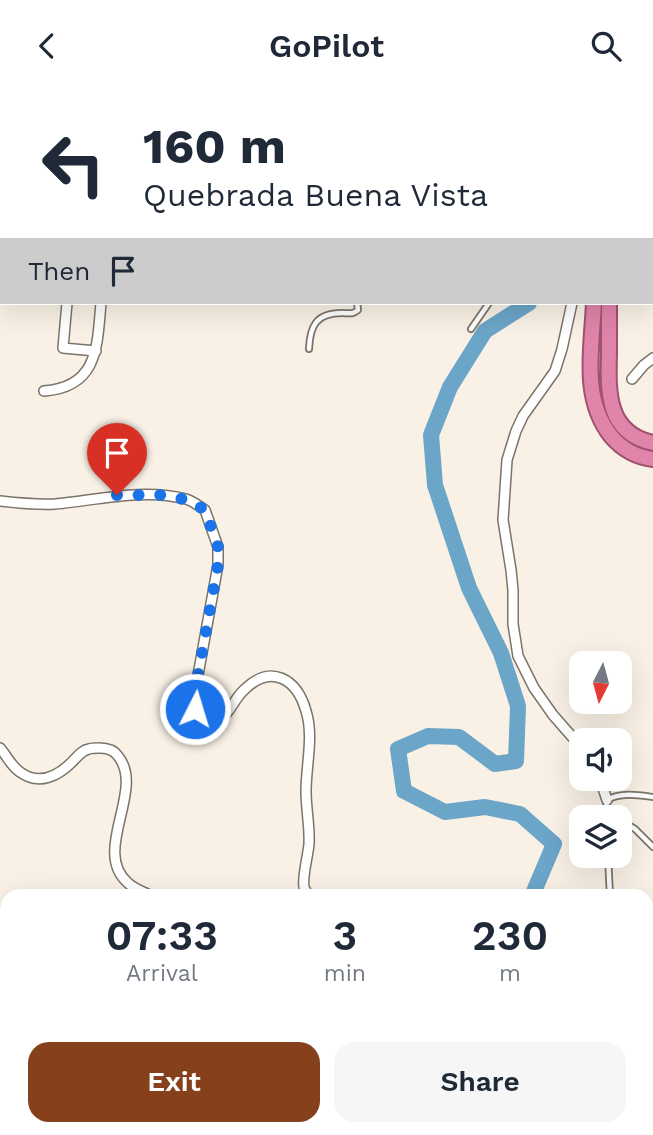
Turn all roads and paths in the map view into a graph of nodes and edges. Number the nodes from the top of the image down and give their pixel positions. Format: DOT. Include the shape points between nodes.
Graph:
graph roads {
  1 [pos="67,305"];
  2 [pos="101,305"];
  3 [pos="357,305"];
  4 [pos="488,305"];
  5 [pos="572,305"];
  6 [pos="594,305"];
  7 [pos="609,305"];
  8 [pos="471,328"];
  9 [pos="309,349"];
  10 [pos="96,351"];
  11 [pos="653,358"];
  12 [pos="632,379"];
  13 [pos="44,391"];
  14 [pos="653,443"];
  15 [pos="653,459"];
  16 [pos="0,501"];
  17 [pos="569,733"];
  18 [pos="0,748"];
  19 [pos="604,791"];
  20 [pos="653,797"];
  21 [pos="607,800"];
  22 [pos="606,805"];
  23 [pos="632,827"];
  24 [pos="653,847"];
  25 [pos="609,868"];
  26 [pos="139,889"];
  27 [pos="304,889"];
  28 [pos="610,889"];
  1 -- 10 [label="street" via="63,348"];
  2 -- 10 [label="street"];
  3 -- 9 [label="lane" via="355,313 324,316 314,323"];
  4 -- 8 [label="lane"];
  5 -- 17 [label="street" via="555,371 516,431 507,460 503,520 518,656 534,688"];
  6 -- 15 [label="highway" via="594,405 617,442 631,453"];
  7 -- 14 [label="highway" via="610,402 618,421"];
  10 -- 13 [label="street" via="80,378 60,389"];
  11 -- 12 [label="street"];
  16 -- 27 [label="street" via="54,504 117,495 161,495 188,500 205,510 218,547 218,565 195,709 206,720 218,720 240,692 269,675 288,681 301,698 309,736 309,844"];
  18 -- 26 [label="street" via="22,774 37,780 52,777 90,748 105,748 119,757 126,786 115,864 128,883"];
  19 -- 21 [label="street"];
  20 -- 21 [label="lane" via="629,795"];
  21 -- 22 [label="lane"];
  23 -- 24 [label="lane"];
  25 -- 28 [label="lane"];
}
